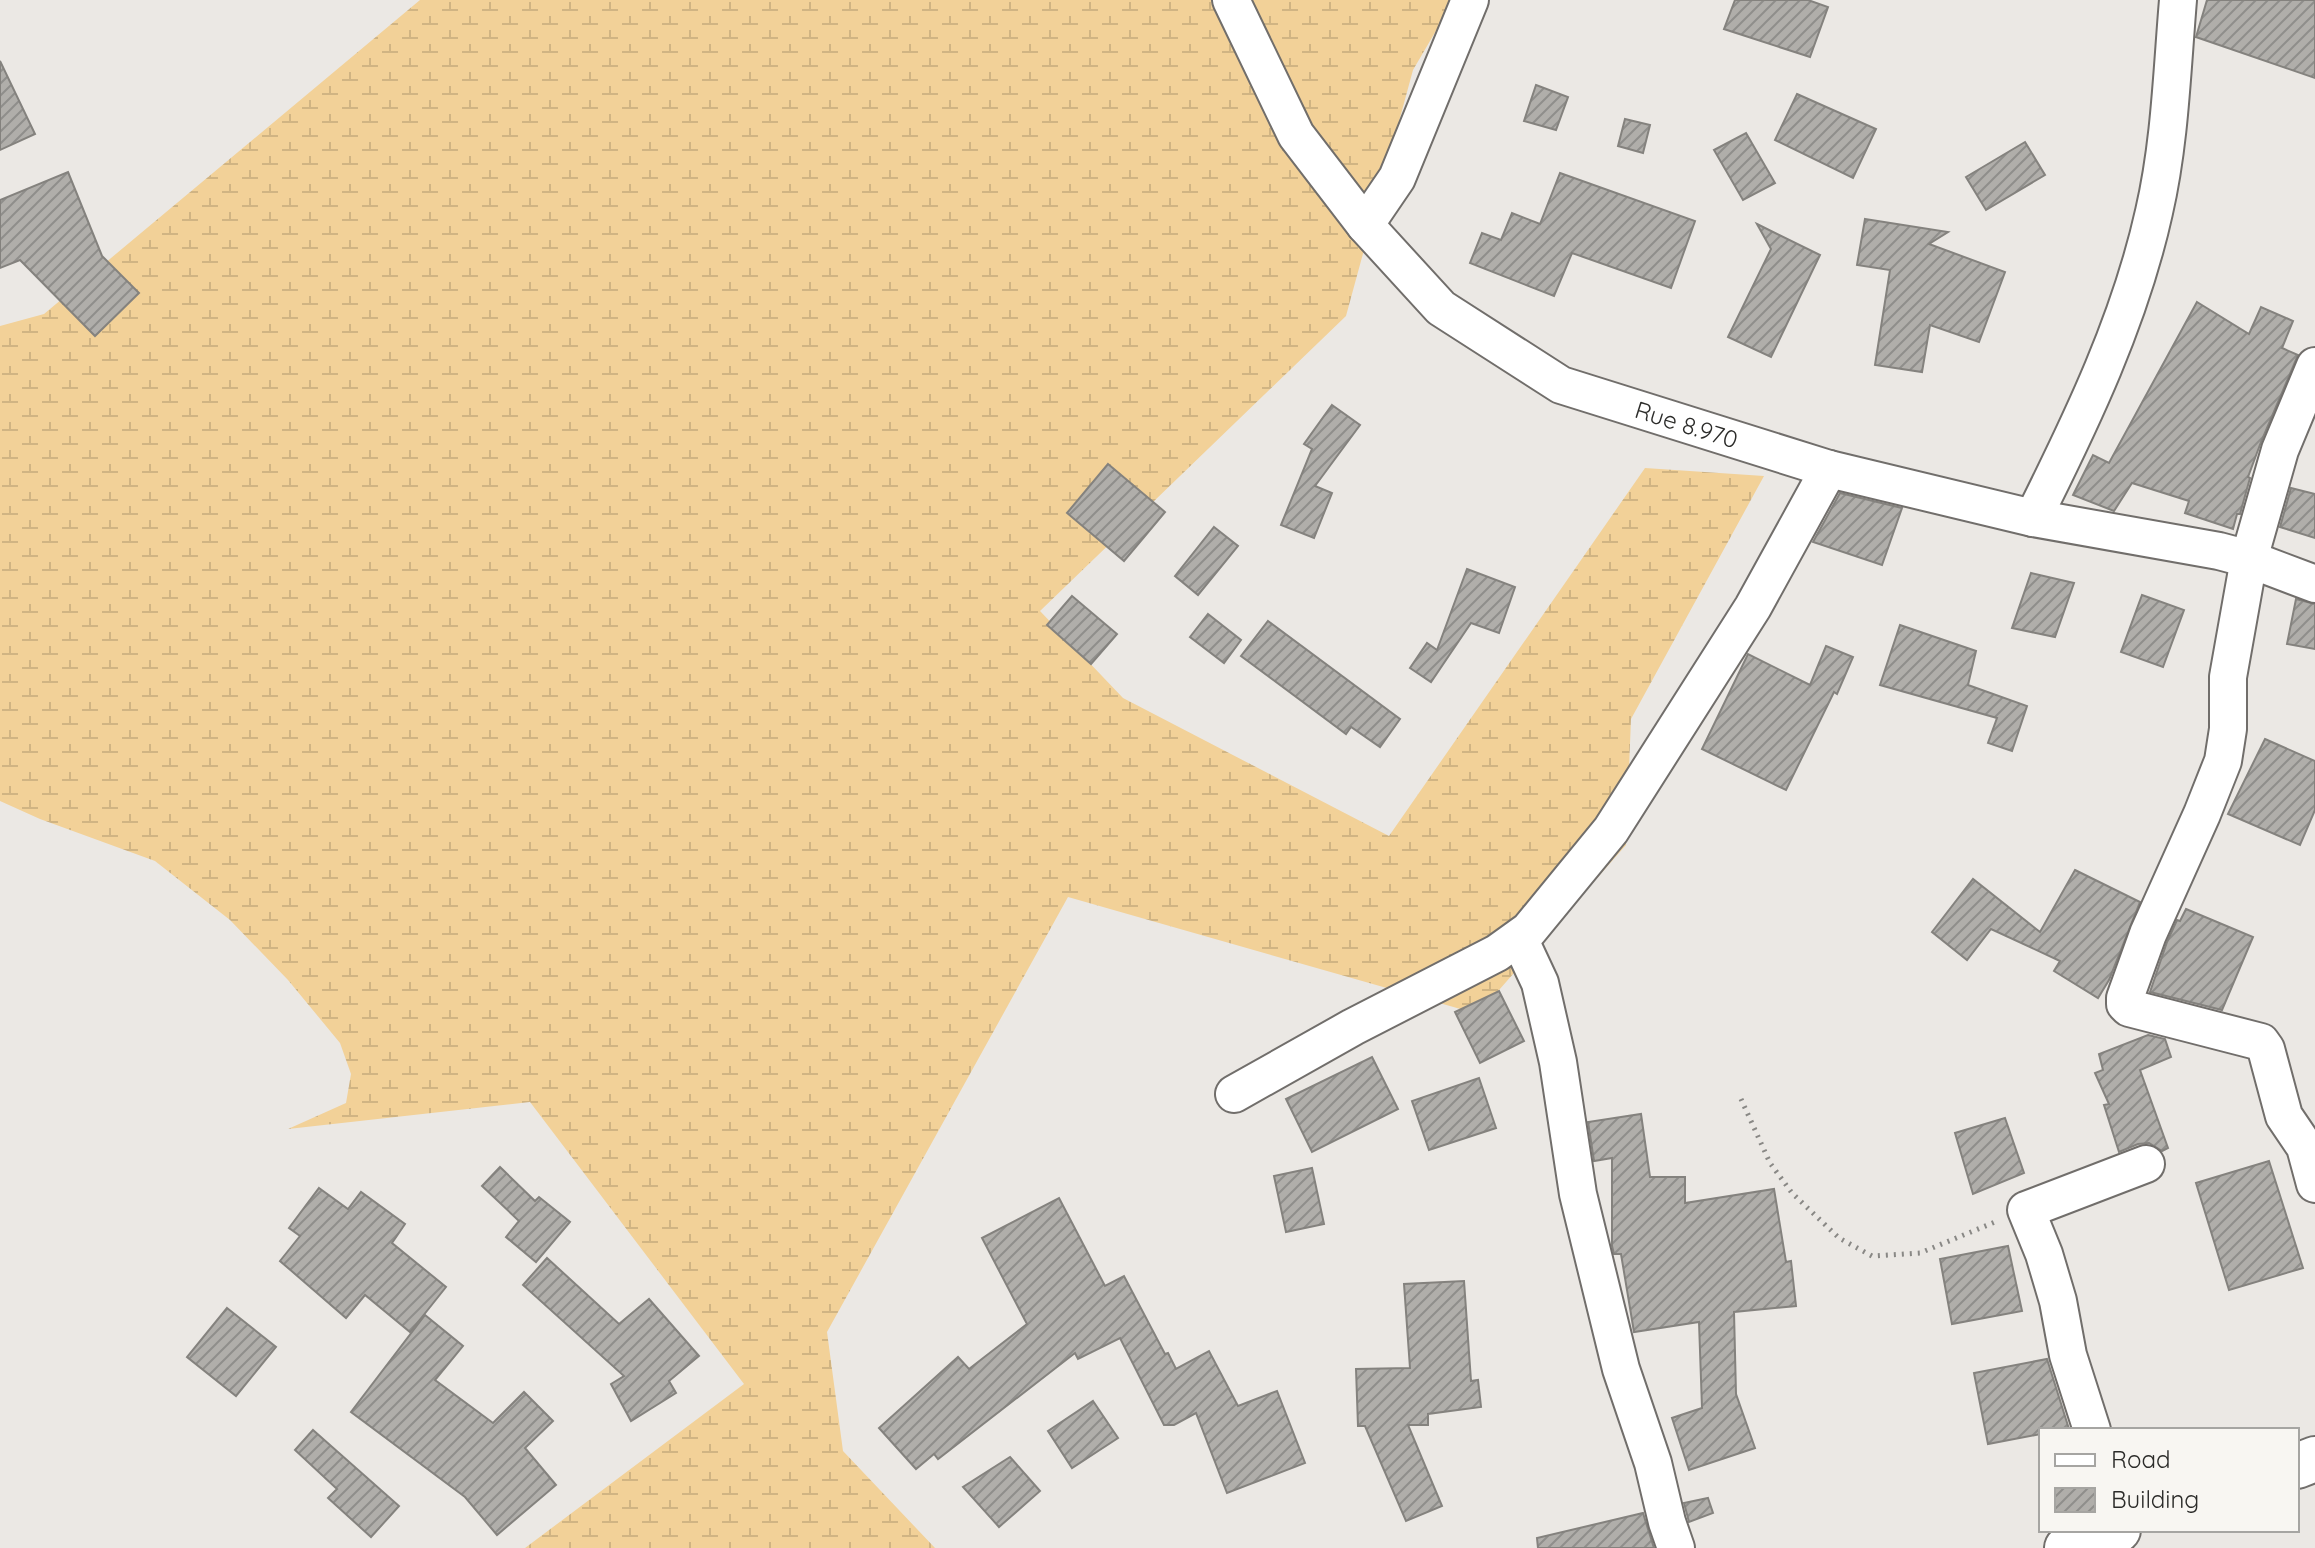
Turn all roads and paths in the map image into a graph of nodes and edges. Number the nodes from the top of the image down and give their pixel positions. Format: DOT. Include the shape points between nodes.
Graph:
graph roads {
  1 [pos="1231,0"];
  2 [pos="1470,0"];
  3 [pos="2178,0"];
  4 [pos="1365,225"];
  5 [pos="2315,366"];
  6 [pos="1829,469"];
  7 [pos="2033,518"];
  8 [pos="2249,559"];
  9 [pos="2315,584"];
  10 [pos="1519,938"];
  11 [pos="1234,1094"];
  12 [pos="1741,1099"];
  13 [pos="2310,1145"];
  14 [pos="2146,1164"];
  15 [pos="2315,1184"];
  16 [pos="2026,1210"];
  17 [pos="2091,1428"];
  18 [pos="2112,1532"];
  19 [pos="1676,1548"];
  20 [pos="2067,1548"];
  1 -- 4 [label="street, Rue 8.970" via="1296,135"];
  2 -- 4 [label="street" via="1397,178"];
  3 -- 7 [label="street" via="2166,144 2142,262 2086,411"];
  4 -- 6 [label="street, Rue 8.970" via="1441,308 1561,385"];
  5 -- 8 [label="street" via="2280,450"];
  6 -- 7 [label="street, Rue 8.970"];
  6 -- 10 [label="street" via="1753,607 1611,830"];
  7 -- 8 [label="street, Rue 8.970"];
  8 -- 9 [label="street, Rue 8.970"];
  8 -- 13 [label="street" via="2228,677 2223,761 2148,934 2125,1004 2261,1042 2284,1116"];
  10 -- 11 [label="street"];
  10 -- 19 [label="street" via="1540,983 1578,1194 1621,1369"];
  12 -- 16 [label="path" via="1770,1163 1792,1193 1839,1238 1872,1256 1920,1253"];
  13 -- 15 [label="street"];
  14 -- 16 [label="street"];
  16 -- 17 [label="street" via="2044,1254"];
  18 -- 20 [label="street"];
}
